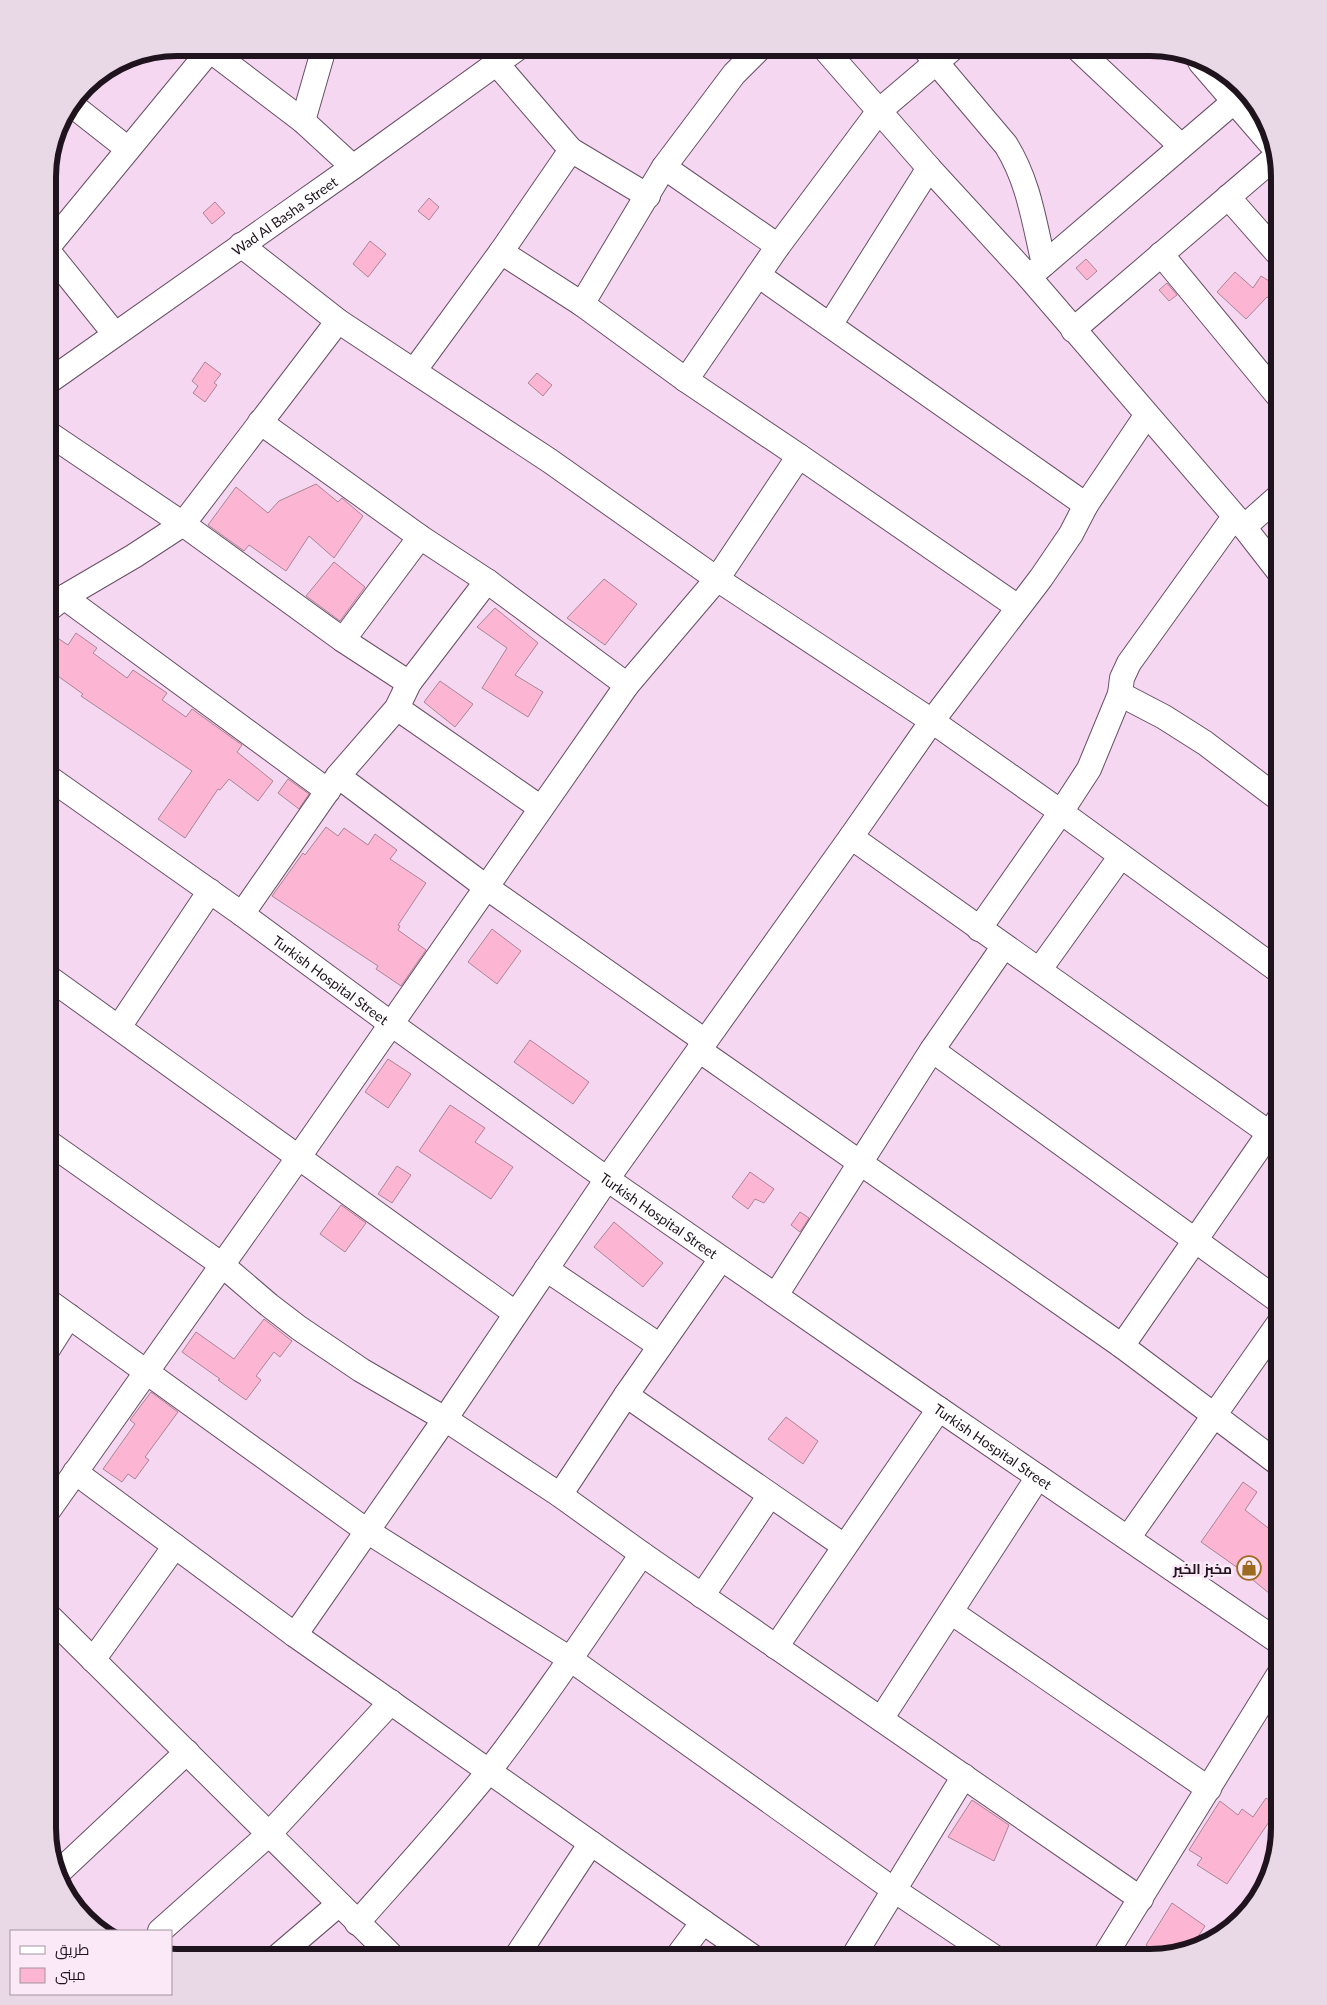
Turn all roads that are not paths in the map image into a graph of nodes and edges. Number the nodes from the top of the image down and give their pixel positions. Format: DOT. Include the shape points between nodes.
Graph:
graph roads {
  1 [pos="202,57"];
  2 [pos="221,57"];
  3 [pos="321,57"];
  4 [pos="506,57"];
  5 [pos="751,57"];
  6 [pos="832,57"];
  7 [pos="933,57"];
  8 [pos="942,57"];
  9 [pos="1087,57"];
  10 [pos="497,64"];
  11 [pos="1217,77"];
  12 [pos="1239,97"];
  13 [pos="77,109"];
  14 [pos="879,111"];
  15 [pos="303,121"];
  16 [pos="1263,133"];
  17 [pos="1181,146"];
  18 [pos="128,149"];
  19 [pos="571,150"];
  20 [pos="1270,161"];
  21 [pos="353,167"];
  22 [pos="664,167"];
  23 [pos="929,168"];
  24 [pos="648,196"];
  25 [pos="1228,197"];
  26 [pos="57,238"];
  27 [pos="1271,245"];
  28 [pos="241,246"];
  29 [pos="778,246"];
  30 [pos="501,252"];
  31 [pos="1161,254"];
  32 [pos="57,260"];
  33 [pos="1036,270"];
  34 [pos="758,275"];
  35 [pos="582,304"];
  36 [pos="338,321"];
  37 [pos="830,326"];
  38 [pos="1073,330"];
  39 [pos="114,333"];
  40 [pos="414,371"];
  41 [pos="57,375"];
  42 [pos="686,380"];
  43 [pos="1271,386"];
  44 [pos="1146,416"];
  45 [pos="260,422"];
  46 [pos="57,439"];
  47 [pos="799,456"];
  48 [pos="1271,502"];
  49 [pos="1086,505"];
  50 [pos="1239,522"];
  51 [pos="183,524"];
  52 [pos="420,537"];
  53 [pos="1271,561"];
  54 [pos="717,579"];
  55 [pos="487,581"];
  56 [pos="56,604"];
  57 [pos="1018,607"];
  58 [pos="343,640"];
  59 [pos="409,683"];
  60 [pos="627,685"];
  61 [pos="1120,694"];
  62 [pos="397,708"];
  63 [pos="932,721"];
  64 [pos="57,783"];
  65 [pos="333,783"];
  66 [pos="1271,792"];
  67 [pos="541,808"];
  68 [pos="1062,812"];
  69 [pos="851,838"];
  70 [pos="1121,856"];
  71 [pos="486,886"];
  72 [pos="210,891"];
  73 [pos="242,914"];
  74 [pos="979,929"];
  75 [pos="1004,946"];
  76 [pos="1271,964"];
  77 [pos="1040,969"];
  78 [pos="57,983"];
  79 [pos="390,1024"];
  80 [pos="119,1027"];
  81 [pos="702,1046"];
  82 [pos="932,1050"];
  83 [pos="1271,1128"];
  84 [pos="1271,1138"];
  85 [pos="56,1148"];
  86 [pos="298,1158"];
  87 [pos="859,1163"];
  88 [pos="607,1179"];
  89 [pos="1197,1240"];
  90 [pos="721,1259"];
  91 [pos="221,1264"];
  92 [pos="546,1269"];
  93 [pos="1271,1294"];
  94 [pos="776,1295"];
  95 [pos="56,1307"];
  96 [pos="515,1314"];
  97 [pos="69,1316"];
  98 [pos="56,1336"];
  99 [pos="1271,1336"];
  100 [pos="660,1346"];
  101 [pos="1122,1346"];
  102 [pos="146,1372"];
  103 [pos="626,1395"];
  104 [pos="939,1409"];
  105 [pos="1214,1415"];
  106 [pos="445,1419"];
  107 [pos="1271,1457"];
  108 [pos="75,1472"];
  109 [pos="1038,1477"];
  110 [pos="560,1495"];
  111 [pos="770,1495"];
  112 [pos="56,1499"];
  113 [pos="367,1531"];
  114 [pos="1128,1538"];
  115 [pos="175,1546"];
  116 [pos="844,1546"];
  117 [pos="642,1554"];
  118 [pos="702,1596"];
  119 [pos="951,1612"];
  120 [pos="56,1624"];
  121 [pos="295,1634"];
  122 [pos="1271,1636"];
  123 [pos="776,1646"];
  124 [pos="570,1659"];
  125 [pos="93,1660"];
  126 [pos="1271,1689"];
  127 [pos="391,1702"];
  128 [pos="881,1719"];
  129 [pos="187,1752"];
  130 [pos="489,1770"];
  131 [pos="964,1776"];
  132 [pos="1209,1789"];
  133 [pos="269,1834"];
  134 [pos="591,1844"];
  135 [pos="63,1869"];
  136 [pos="894,1890"];
  137 [pos="1141,1898"];
  138 [pos="339,1904"];
  139 [pos="703,1922"];
  140 [pos="358,1923"];
  141 [pos="161,1930"];
  142 [pos="287,1948"];
  143 [pos="384,1948"];
  144 [pos="522,1948"];
  145 [pos="683,1949"];
  146 [pos="741,1949"];
  147 [pos="858,1949"];
  148 [pos="975,1949"];
  149 [pos="1110,1949"];
  1 -- 18 [label="street"];
  2 -- 15 [label="street"];
  3 -- 15 [label="street"];
  4 -- 10 [label="street, Wad Al Basha Street"];
  5 -- 22 [label="street" via="734,74"];
  6 -- 14 [label="street"];
  7 -- 14 [label="street"];
  8 -- 33 [label="street" via="1006,145 1025,182"];
  9 -- 17 [label="street"];
  10 -- 19 [label="street"];
  10 -- 21 [label="street, Wad Al Basha Street"];
  11 -- 12 [label="street"];
  12 -- 16 [label="street"];
  12 -- 17 [label="street"];
  13 -- 18 [label="street"];
  14 -- 23 [label="street"];
  14 -- 29 [label="street"];
  15 -- 21 [label="street"];
  17 -- 33 [label="street"];
  18 -- 26 [label="street"];
  19 -- 24 [label="street"];
  19 -- 30 [label="street"];
  20 -- 25 [label="street"];
  21 -- 28 [label="street, Wad Al Basha Street"];
  22 -- 24 [label="street"];
  22 -- 29 [label="street"];
  23 -- 33 [label="street"];
  23 -- 37 [label="street"];
  24 -- 35 [label="street"];
  25 -- 27 [label="street"];
  25 -- 31 [label="street"];
  28 -- 36 [label="street"];
  28 -- 39 [label="street, Wad Al Basha Street"];
  29 -- 34 [label="street"];
  30 -- 35 [label="street"];
  30 -- 40 [label="street"];
  31 -- 38 [label="street"];
  31 -- 43 [label="street"];
  32 -- 39 [label="street"];
  33 -- 38 [label="street"];
  34 -- 37 [label="street"];
  34 -- 42 [label="street"];
  35 -- 42 [label="street"];
  36 -- 40 [label="street"];
  36 -- 45 [label="street"];
  37 -- 49 [label="street"];
  38 -- 44 [label="street"];
  39 -- 41 [label="street, Wad Al Basha Street"];
  40 -- 54 [label="street" via="550,461"];
  42 -- 47 [label="street"];
  44 -- 49 [label="street"];
  44 -- 50 [label="street"];
  45 -- 51 [label="street"];
  45 -- 52 [label="street"];
  46 -- 51 [label="street"];
  47 -- 54 [label="street"];
  47 -- 57 [label="street"];
  48 -- 50 [label="street"];
  49 -- 57 [label="street" via="1071,534"];
  50 -- 53 [label="street"];
  50 -- 61 [label="street" via="1130,663 1122,678"];
  51 -- 56 [label="street"];
  51 -- 58 [label="street"];
  52 -- 55 [label="street"];
  52 -- 58 [label="street"];
  54 -- 60 [label="street"];
  54 -- 63 [label="street"];
  55 -- 59 [label="street"];
  55 -- 60 [label="street"];
  56 -- 65 [label="street"];
  57 -- 63 [label="street"];
  58 -- 59 [label="street"];
  59 -- 62 [label="street"];
  60 -- 67 [label="street"];
  61 -- 66 [label="street" via="1204,742"];
  61 -- 68 [label="street" via="1089,769"];
  62 -- 65 [label="street"];
  62 -- 67 [label="street"];
  63 -- 68 [label="street"];
  63 -- 69 [label="street"];
  64 -- 72 [label="street, Turkish Hospital Street"];
  65 -- 71 [label="street"];
  65 -- 73 [label="street"];
  67 -- 71 [label="street"];
  68 -- 70 [label="street"];
  68 -- 74 [label="street"];
  69 -- 74 [label="street"];
  69 -- 81 [label="street"];
  70 -- 76 [label="street"];
  70 -- 77 [label="street"];
  71 -- 79 [label="street"];
  71 -- 81 [label="street"];
  72 -- 73 [label="street, Turkish Hospital Street"];
  72 -- 80 [label="street"];
  73 -- 79 [label="street, Turkish Hospital Street"];
  74 -- 75 [label="street"];
  75 -- 77 [label="street"];
  75 -- 82 [label="street"];
  77 -- 83 [label="street"];
  78 -- 80 [label="street"];
  79 -- 86 [label="street"];
  79 -- 88 [label="street, Turkish Hospital Street"];
  80 -- 86 [label="street"];
  81 -- 87 [label="street"];
  81 -- 88 [label="street"];
  82 -- 87 [label="street"];
  82 -- 89 [label="street"];
  84 -- 89 [label="street"];
  85 -- 91 [label="street"];
  86 -- 91 [label="street"];
  86 -- 96 [label="street"];
  87 -- 94 [label="street"];
  87 -- 101 [label="street"];
  88 -- 90 [label="street, Turkish Hospital Street"];
  88 -- 92 [label="street"];
  89 -- 93 [label="street"];
  89 -- 101 [label="street"];
  90 -- 94 [label="street, Turkish Hospital Street"];
  90 -- 100 [label="street"];
  91 -- 102 [label="street"];
  91 -- 106 [label="street" via="299,1328 361,1370"];
  92 -- 96 [label="street"];
  92 -- 100 [label="street"];
  94 -- 104 [label="street, Turkish Hospital Street"];
  95 -- 97 [label="street"];
  96 -- 106 [label="street"];
  97 -- 98 [label="street"];
  97 -- 102 [label="street"];
  99 -- 105 [label="street"];
  100 -- 103 [label="street"];
  101 -- 105 [label="street"];
  102 -- 108 [label="street"];
  102 -- 113 [label="street"];
  103 -- 110 [label="street"];
  103 -- 111 [label="street"];
  104 -- 109 [label="street, Turkish Hospital Street"];
  104 -- 116 [label="street"];
  105 -- 107 [label="street"];
  105 -- 114 [label="street"];
  106 -- 110 [label="street"];
  106 -- 113 [label="street"];
  108 -- 112 [label="street"];
  108 -- 115 [label="street"];
  109 -- 114 [label="street, Turkish Hospital Street"];
  109 -- 119 [label="street"];
  110 -- 117 [label="street"];
  111 -- 116 [label="street"];
  111 -- 118 [label="street"];
  113 -- 121 [label="street"];
  113 -- 124 [label="street"];
  114 -- 122 [label="street, Turkish Hospital Street"];
  115 -- 121 [label="street"];
  115 -- 125 [label="street"];
  116 -- 123 [label="street"];
  117 -- 118 [label="street"];
  117 -- 124 [label="street"];
  118 -- 123 [label="street"];
  119 -- 128 [label="street"];
  119 -- 132 [label="street"];
  120 -- 125 [label="street"];
  121 -- 127 [label="street"];
  123 -- 128 [label="street"];
  124 -- 130 [label="street"];
  124 -- 136 [label="street"];
  125 -- 129 [label="street"];
  126 -- 132 [label="street"];
  127 -- 130 [label="street"];
  127 -- 133 [label="street"];
  128 -- 131 [label="street"];
  129 -- 133 [label="street"];
  129 -- 135 [label="street"];
  130 -- 134 [label="street"];
  130 -- 140 [label="street"];
  131 -- 136 [label="street"];
  131 -- 137 [label="street"];
  132 -- 137 [label="street"];
  133 -- 138 [label="street"];
  133 -- 141 [label="street"];
  134 -- 139 [label="street"];
  134 -- 144 [label="street"];
  136 -- 147 [label="street"];
  136 -- 148 [label="street"];
  137 -- 149 [label="street"];
  138 -- 140 [label="street"];
  138 -- 142 [label="street"];
  139 -- 145 [label="street"];
  139 -- 146 [label="street"];
  140 -- 143 [label="street"];
}
